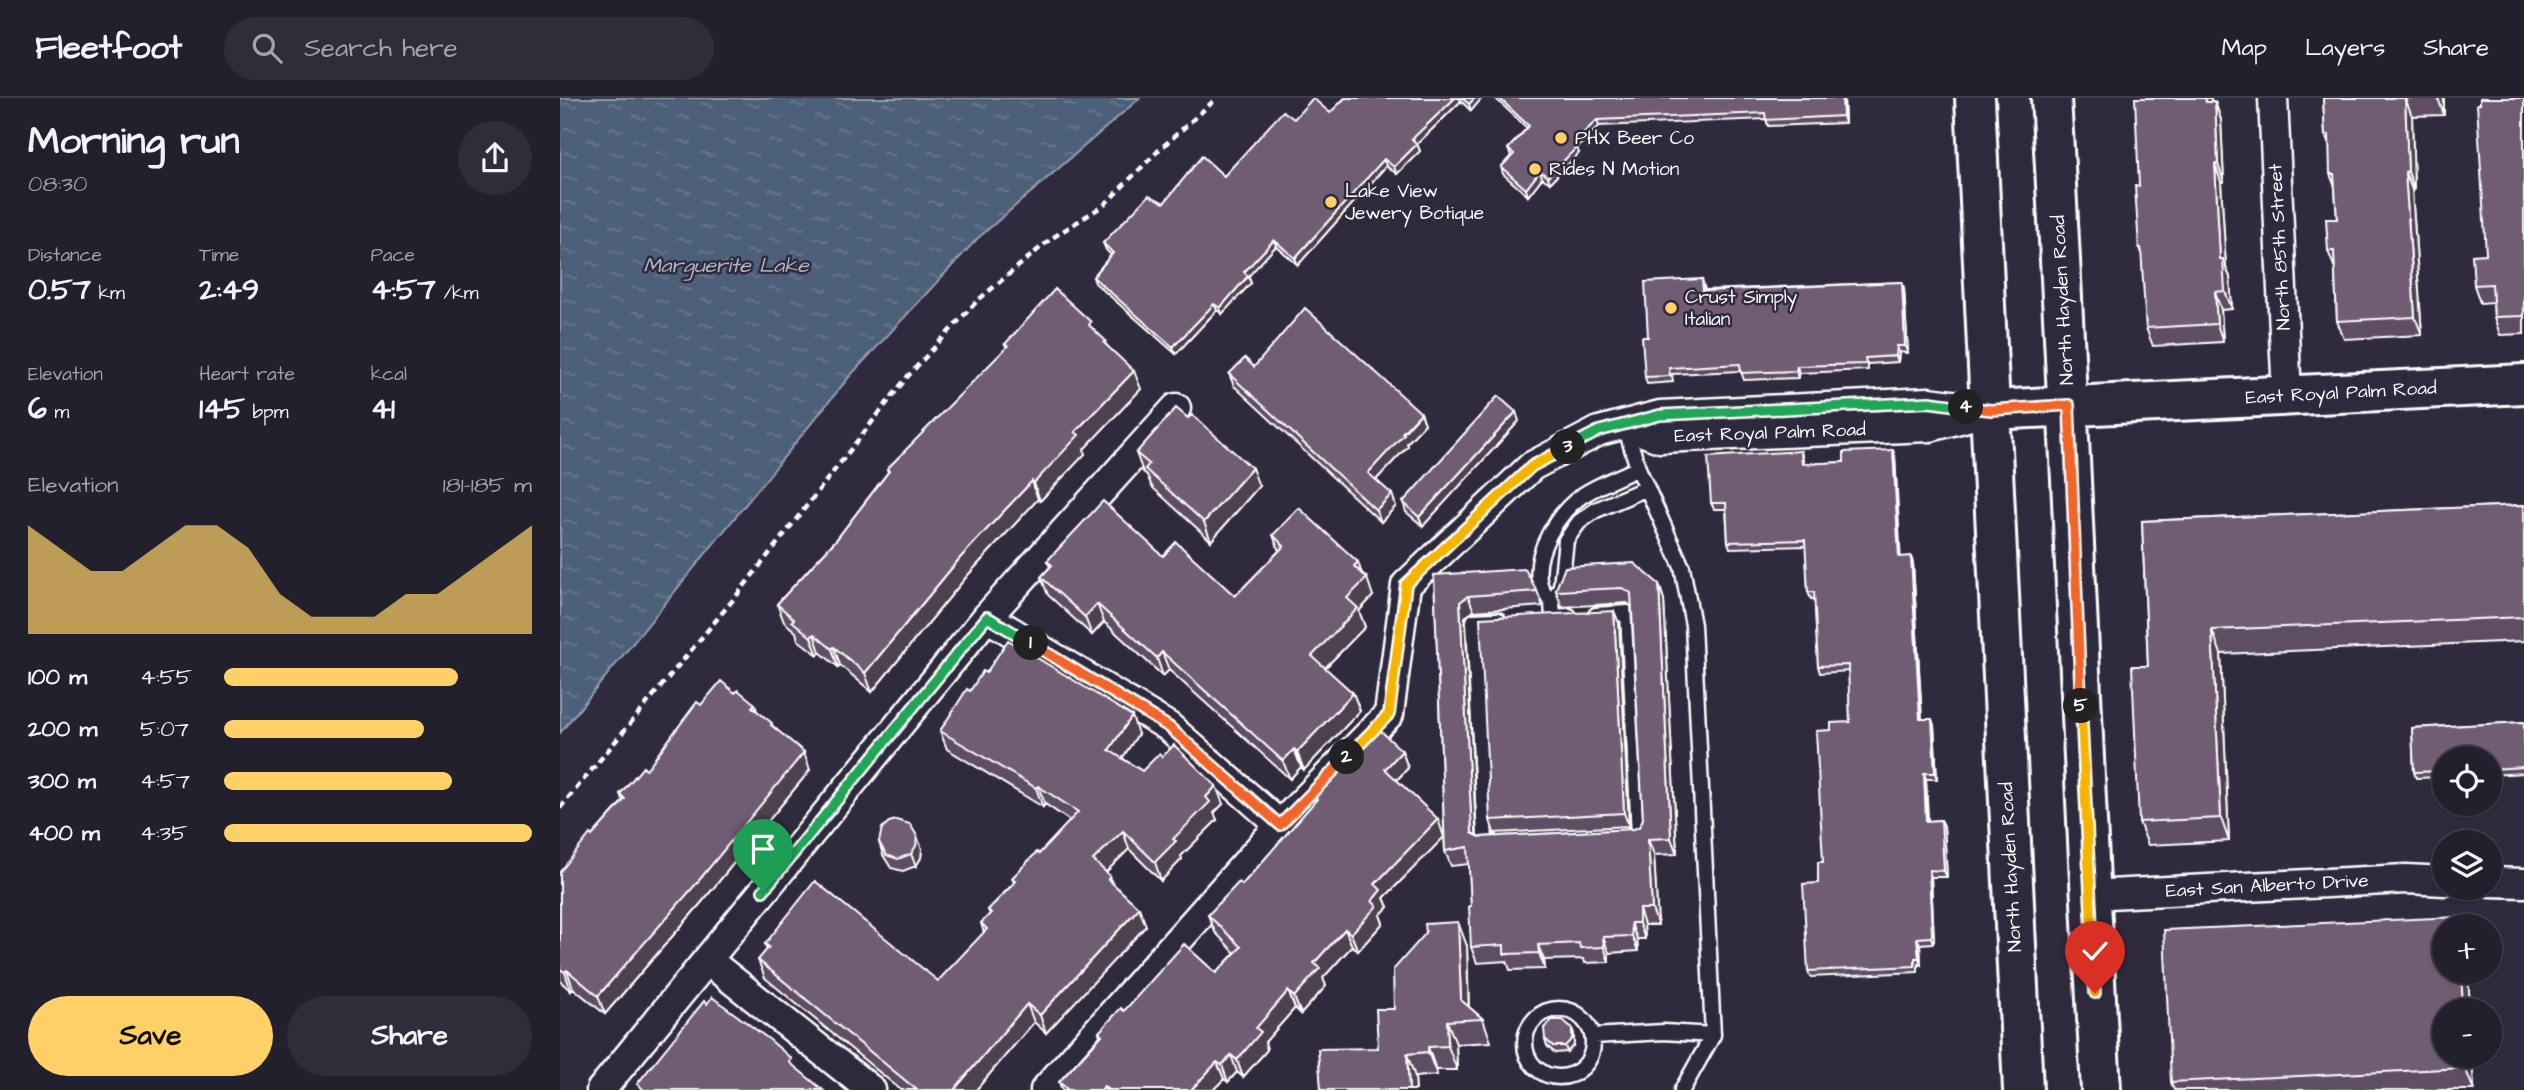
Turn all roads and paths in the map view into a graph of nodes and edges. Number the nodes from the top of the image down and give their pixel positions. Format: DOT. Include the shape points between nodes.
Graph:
graph roads {
  1 [pos="1217,98"];
  2 [pos="1975,98"];
  3 [pos="2051,98"];
  4 [pos="2273,98"];
  5 [pos="2524,384"];
  6 [pos="2287,396"];
  7 [pos="2069,405"];
  8 [pos="1176,408"];
  9 [pos="1991,410"];
  10 [pos="1624,425"];
  11 [pos="1638,468"];
  12 [pos="1647,488"];
  13 [pos="1548,612"];
  14 [pos="987,617"];
  15 [pos="1513,619"];
  16 [pos="560,808"];
  17 [pos="1280,825"];
  18 [pos="1614,836"];
  19 [pos="1510,842"];
  20 [pos="2432,880"];
  21 [pos="2502,882"];
  22 [pos="2524,883"];
  23 [pos="2090,895"];
  24 [pos="707,960"];
  25 [pos="1713,1035"];
  26 [pos="1593,1036"];
  27 [pos="601,1090"];
  28 [pos="871,1090"];
  29 [pos="1045,1090"];
  30 [pos="1682,1090"];
  31 [pos="2023,1090"];
  32 [pos="2101,1090"];
  1 -- 16 [label="path" via="1104,205 1052,238 977,301 908,376 737,595"];
  2 -- 9 [label="main road, North Hayden Road"];
  3 -- 7 [label="main road, North Hayden Road"];
  4 -- 6 [label="street, North 85th Street"];
  5 -- 6 [label="main road, East Royal Palm Road"];
  6 -- 7 [label="main road, East Royal Palm Road"];
  7 -- 9 [label="main road, East Royal Palm Road"];
  7 -- 23 [label="main road, North Hayden Road"];
  8 -- 14 [label="street"];
  9 -- 10 [label="street, East Royal Palm Road" via="1929,402 1660,415"];
  9 -- 31 [label="main road, North Hayden Road"];
  10 -- 11 [label="lane"];
  10 -- 17 [label="street, East Royal Palm Road" via="1599,431 1532,466 1406,584 1389,714"];
  11 -- 12 [label="lane"];
  11 -- 13 [label="lane" via="1583,495 1549,535 1539,562"];
  12 -- 13 [label="lane" via="1579,523 1566,540 1561,586"];
  12 -- 25 [label="lane" via="1682,567 1693,625"];
  13 -- 18 [label="lane" via="1628,613 1639,835"];
  14 -- 17 [label="street" via="1169,727"];
  14 -- 24 [label="street"];
  15 -- 19 [label="lane" via="1474,621 1485,843"];
  17 -- 29 [label="street, East Royal Palm Road"];
  20 -- 23 [label="street, East San Alberto Drive"];
  21 -- 22 [label="street"];
  23 -- 32 [label="main road, North Hayden Road"];
  24 -- 27 [label="street"];
  24 -- 28 [label="street"];
  25 -- 26 [label="lane"];
  25 -- 30 [label="lane"];
  26 -- 26 [label="lane" via="1581,1016 1559,1008 1537,1016 1525,1035 1524,1047 1534,1067 1565,1077 1584,1067"];
}
